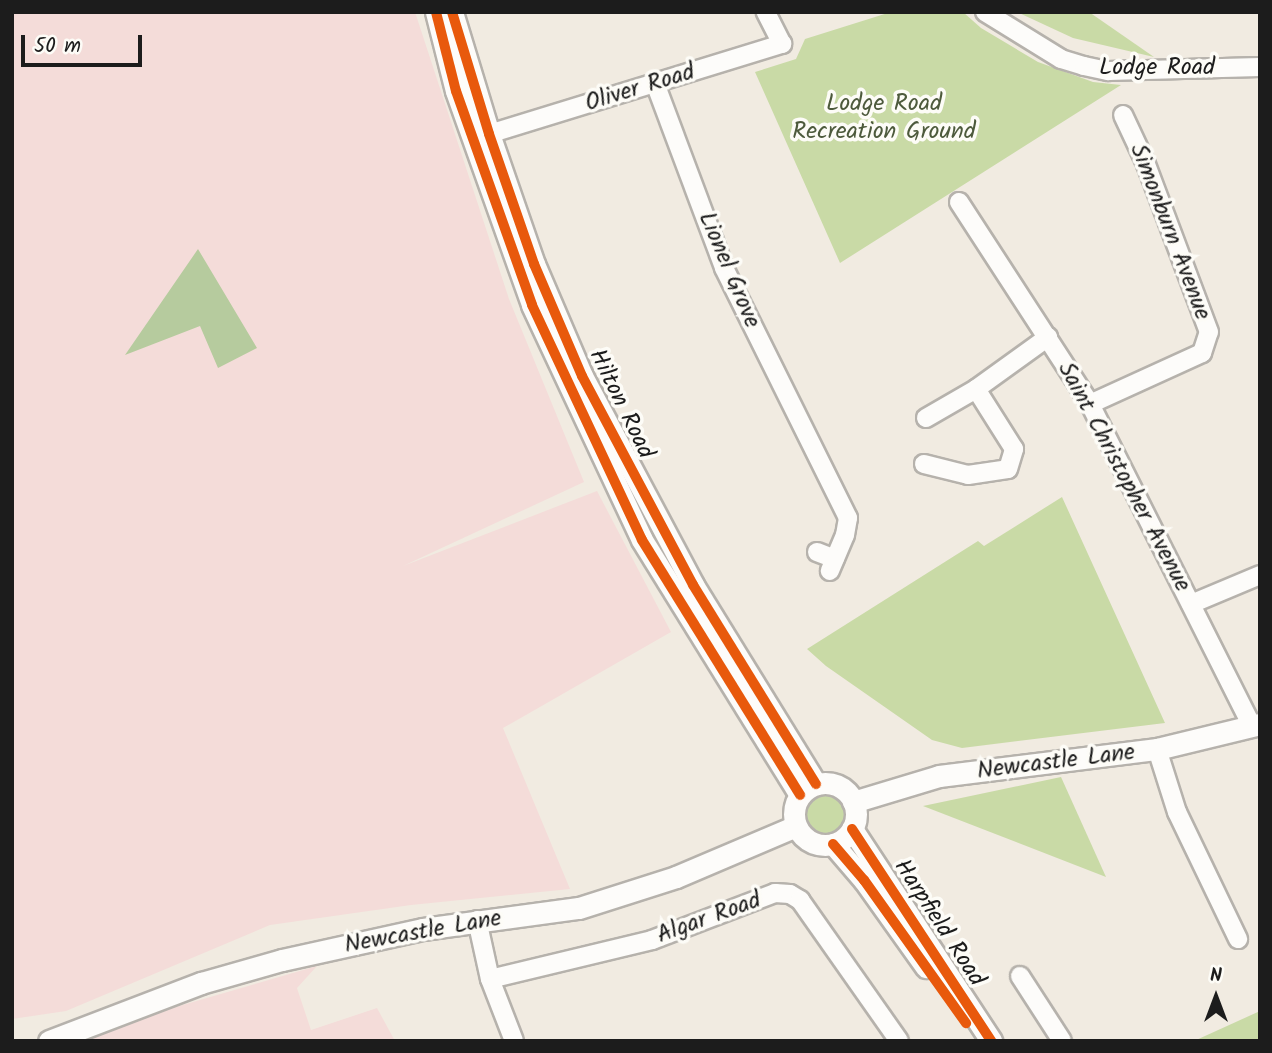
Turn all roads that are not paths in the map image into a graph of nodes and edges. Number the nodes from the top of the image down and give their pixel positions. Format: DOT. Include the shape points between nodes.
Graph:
graph roads {
  1 [pos="436,12"];
  2 [pos="452,12"];
  3 [pos="766,12"];
  4 [pos="985,12"];
  5 [pos="1260,67"];
  6 [pos="655,83"];
  7 [pos="1123,115"];
  8 [pos="489,134"];
  9 [pos="480,159"];
  10 [pos="959,202"];
  11 [pos="1048,337"];
  12 [pos="976,389"];
  13 [pos="1090,404"];
  14 [pos="926,418"];
  15 [pos="924,464"];
  16 [pos="817,552"];
  17 [pos="1260,575"];
  18 [pos="1191,604"];
  19 [pos="1256,725"];
  20 [pos="1157,749"];
  21 [pos="808,790"];
  22 [pos="853,802"];
  23 [pos="796,826"];
  24 [pos="852,829"];
  25 [pos="833,844"];
  26 [pos="477,919"];
  27 [pos="1238,939"];
  28 [pos="1020,976"];
  29 [pos="490,979"];
  30 [pos="49,1041"];
  31 [pos="514,1041"];
  32 [pos="899,1041"];
  33 [pos="977,1041"];
  34 [pos="991,1041"];
  35 [pos="1062,1041"];
  1 -- 9 [label="street, Hilton Road"];
  2 -- 8 [label="street, Hilton Road"];
  3 -- 6 [label="street, Oliver Road" via="782,44"];
  4 -- 5 [label="street, Lodge Road" via="1060,59 1108,71"];
  6 -- 8 [label="street, Oliver Road"];
  6 -- 16 [label="street, Lionel Grove" via="724,268 848,518 833,565"];
  7 -- 13 [label="street, Simonburn Avenue" via="1209,332 1202,352"];
  8 -- 9 [label="street"];
  8 -- 21 [label="street, Hilton Road" via="534,264 600,412"];
  9 -- 21 [label="street, Hilton Road" via="532,305 642,540"];
  10 -- 11 [label="street, Saint Christopher Avenue"];
  11 -- 12 [label="street"];
  11 -- 13 [label="street, Saint Christopher Avenue"];
  12 -- 14 [label="street"];
  12 -- 15 [label="street" via="1014,449 1007,469 968,475"];
  13 -- 18 [label="street, Saint Christopher Avenue"];
  17 -- 18 [label="street"];
  18 -- 19 [label="street, Saint Christopher Avenue"];
  19 -- 20 [label="street, Newcastle Lane"];
  20 -- 22 [label="street, Newcastle Lane" via="939,776"];
  20 -- 27 [label="street" via="1177,812"];
  21 -- 22 [label="street" via="838,787"];
  21 -- 23 [label="street" via="794,810"];
  22 -- 24 [label="street"];
  23 -- 25 [label="street" via="813,843"];
  23 -- 26 [label="street, Newcastle Lane" via="676,877 579,908"];
  24 -- 25 [label="street"];
  24 -- 34 [label="street, Harpfield Road"];
  25 -- 33 [label="street, Harpfield Road" via="864,880"];
  26 -- 29 [label="street"];
  26 -- 30 [label="street, Newcastle Lane" via="282,960 201,983"];
  28 -- 35 [label="street"];
  29 -- 31 [label="street"];
  29 -- 32 [label="street, Algar Road" via="652,940 775,893 790,894 800,900"];
}
